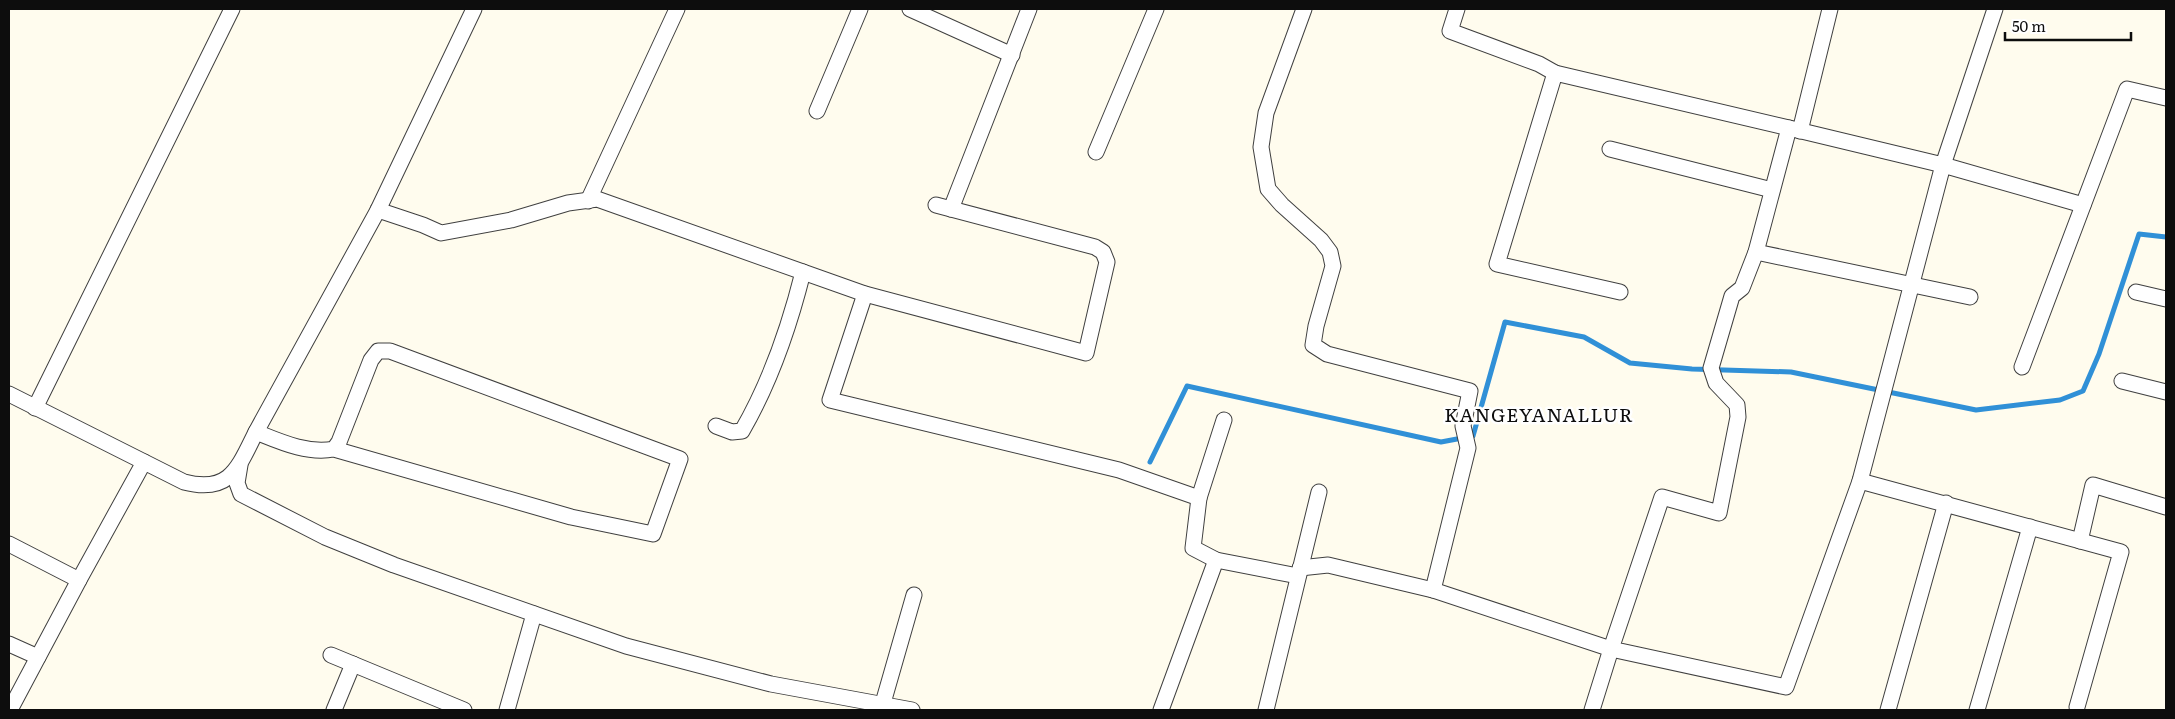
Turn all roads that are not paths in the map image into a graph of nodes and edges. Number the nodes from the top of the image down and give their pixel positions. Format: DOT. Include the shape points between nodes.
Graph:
graph roads {
  1 [pos="232,9"];
  2 [pos="474,9"];
  3 [pos="677,9"];
  4 [pos="860,9"];
  5 [pos="910,9"];
  6 [pos="1029,9"];
  7 [pos="1156,9"];
  8 [pos="1304,9"];
  9 [pos="1457,9"];
  10 [pos="1830,9"];
  11 [pos="1995,9"];
  12 [pos="1012,55"];
  13 [pos="1555,73"];
  14 [pos="2166,98"];
  15 [pos="817,111"];
  16 [pos="1795,130"];
  17 [pos="1610,149"];
  18 [pos="1096,152"];
  19 [pos="1943,165"];
  20 [pos="1772,190"];
  21 [pos="588,201"];
  22 [pos="2082,204"];
  23 [pos="936,205"];
  24 [pos="952,209"];
  25 [pos="378,210"];
  26 [pos="1756,252"];
  27 [pos="803,272"];
  28 [pos="1912,286"];
  29 [pos="1620,292"];
  30 [pos="2136,292"];
  31 [pos="865,294"];
  32 [pos="1970,296"];
  33 [pos="2166,299"];
  34 [pos="2022,367"];
  35 [pos="2122,381"];
  36 [pos="2166,392"];
  37 [pos="9,394"];
  38 [pos="35,408"];
  39 [pos="1224,420"];
  40 [pos="716,426"];
  41 [pos="256,432"];
  42 [pos="334,449"];
  43 [pos="144,462"];
  44 [pos="241,463"];
  45 [pos="1860,480"];
  46 [pos="1319,492"];
  47 [pos="1199,498"];
  48 [pos="1946,503"];
  49 [pos="2166,507"];
  50 [pos="2030,527"];
  51 [pos="2080,541"];
  52 [pos="9,544"];
  53 [pos="1216,560"];
  54 [pos="1299,572"];
  55 [pos="78,580"];
  56 [pos="1433,590"];
  57 [pos="914,595"];
  58 [pos="534,614"];
  59 [pos="9,644"];
  60 [pos="1611,649"];
  61 [pos="331,655"];
  62 [pos="38,657"];
  63 [pos="354,664"];
  64 [pos="838,704"];
  65 [pos="14,707"];
  66 [pos="2077,707"];
  67 [pos="882,708"];
  68 [pos="334,710"];
  69 [pos="464,710"];
  70 [pos="507,710"];
  71 [pos="912,710"];
  72 [pos="1161,710"];
  73 [pos="1266,710"];
  74 [pos="1592,710"];
  75 [pos="1888,710"];
  76 [pos="1977,710"];
  1 -- 38 [label="street"];
  2 -- 25 [label="street"];
  3 -- 21 [label="street"];
  4 -- 15 [label="street"];
  5 -- 12 [label="street"];
  6 -- 12 [label="street"];
  7 -- 18 [label="street"];
  8 -- 56 [label="street" via="1266,114 1261,147 1268,189 1330,252 1333,266 1313,345 1327,354 1470,391 1463,426 1468,448"];
  9 -- 13 [label="street" via="1450,31"];
  10 -- 16 [label="street"];
  11 -- 19 [label="street"];
  12 -- 24 [label="street"];
  13 -- 16 [label="street"];
  13 -- 29 [label="street" via="1497,264"];
  14 -- 22 [label="street" via="2127,88"];
  16 -- 19 [label="street"];
  16 -- 20 [label="street"];
  17 -- 20 [label="street"];
  19 -- 22 [label="street"];
  19 -- 28 [label="street"];
  20 -- 26 [label="street"];
  21 -- 25 [label="street" via="441,233"];
  21 -- 27 [label="street" via="597,200 622,207"];
  22 -- 34 [label="street"];
  23 -- 24 [label="street"];
  24 -- 31 [label="street" via="1095,247 1103,252 1107,262 1086,353"];
  25 -- 41 [label="street"];
  26 -- 28 [label="street"];
  26 -- 60 [label="street" via="1742,288 1732,296 1714,374 1737,404 1738,417 1719,513 1662,496"];
  27 -- 31 [label="street"];
  27 -- 40 [label="street" via="780,349 759,402 742,431 732,432"];
  28 -- 32 [label="street"];
  28 -- 45 [label="street"];
  30 -- 33 [label="street"];
  31 -- 47 [label="street" via="830,400 1118,470"];
  35 -- 36 [label="street"];
  37 -- 38 [label="street"];
  38 -- 43 [label="street"];
  39 -- 47 [label="street"];
  41 -- 42 [label="street" via="303,448"];
  41 -- 44 [label="street"];
  42 -- 42 [label="street" via="571,517 653,534 680,459 390,350 378,352 371,360"];
  43 -- 44 [label="street" via="199,486 230,477"];
  43 -- 55 [label="street"];
  44 -- 58 [label="street" via="237,483 241,494 250,500 325,537 394,565"];
  45 -- 48 [label="street"];
  45 -- 60 [label="street" via="1786,687"];
  46 -- 54 [label="street"];
  47 -- 53 [label="street" via="1193,548"];
  48 -- 50 [label="street"];
  48 -- 75 [label="street"];
  49 -- 51 [label="street" via="2093,485"];
  50 -- 51 [label="street"];
  50 -- 76 [label="street"];
  51 -- 66 [label="street" via="2121,552"];
  52 -- 55 [label="street"];
  53 -- 54 [label="street"];
  53 -- 72 [label="street"];
  54 -- 56 [label="street" via="1328,565"];
  54 -- 73 [label="street"];
  55 -- 62 [label="street"];
  56 -- 60 [label="street"];
  57 -- 67 [label="street"];
  58 -- 64 [label="street" via="626,646"];
  58 -- 70 [label="street"];
  59 -- 62 [label="street"];
  60 -- 74 [label="street"];
  61 -- 63 [label="street"];
  62 -- 65 [label="street"];
  63 -- 68 [label="street"];
  63 -- 69 [label="street"];
  64 -- 67 [label="street"];
  67 -- 71 [label="street"];
}
